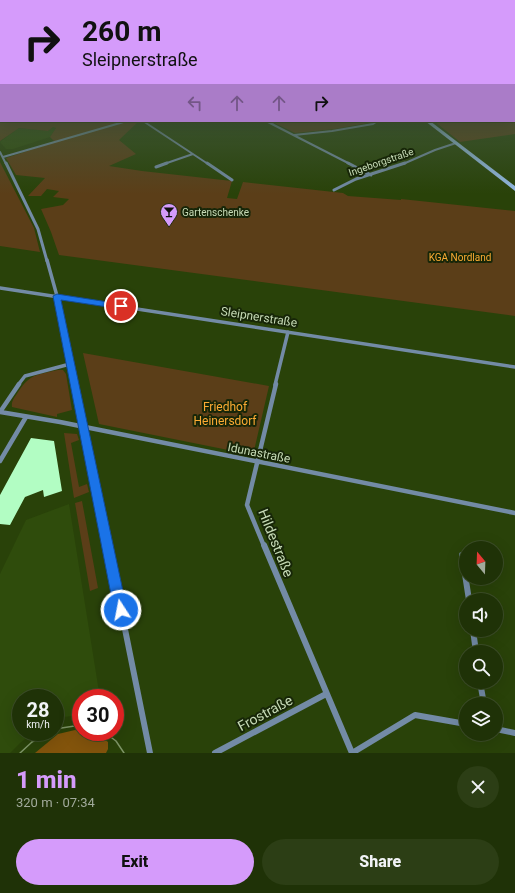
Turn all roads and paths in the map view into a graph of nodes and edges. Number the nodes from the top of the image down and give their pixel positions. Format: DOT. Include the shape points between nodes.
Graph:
graph roads {
  1 [pos="116,124"];
  2 [pos="148,124"];
  3 [pos="272,124"];
  4 [pos="372,124"];
  5 [pos="431,124"];
  6 [pos="294,135"];
  7 [pos="456,143"];
  8 [pos="0,152"];
  9 [pos="193,154"];
  10 [pos="3,157"];
  11 [pos="156,167"];
  12 [pos="371,175"];
  13 [pos="232,180"];
  14 [pos="515,189"];
  15 [pos="334,190"];
  16 [pos="0,288"];
  17 [pos="57,296"];
  18 [pos="288,332"];
  19 [pos="70,364"];
  20 [pos="515,367"];
  21 [pos="0,412"];
  22 [pos="26,416"];
  23 [pos="83,427"];
  24 [pos="0,461"];
  25 [pos="257,463"];
  26 [pos="515,513"];
  27 [pos="326,694"];
  28 [pos="459,723"];
  29 [pos="503,730"];
  30 [pos="515,733"];
  31 [pos="150,753"];
  32 [pos="214,753"];
  33 [pos="352,753"];
  1 -- 10 [label="street"];
  2 -- 9 [label="street"];
  3 -- 6 [label="street"];
  4 -- 6 [label="street"];
  5 -- 7 [label="main road"];
  6 -- 12 [label="street"];
  7 -- 12 [label="street, Ingeborgstraße"];
  7 -- 14 [label="main road"];
  8 -- 10 [label="street"];
  9 -- 11 [label="street"];
  9 -- 13 [label="street"];
  10 -- 17 [label="street" via="38,229"];
  12 -- 15 [label="street, Ingeborgstraße" via="345,183"];
  16 -- 17 [label="street, Sleipnerstraße"];
  17 -- 18 [label="street, Sleipnerstraße"];
  17 -- 19 [label="street"];
  18 -- 20 [label="street, Sleipnerstraße"];
  18 -- 25 [label="street, Hildestraße"];
  19 -- 21 [label="street" via="25,376"];
  19 -- 23 [label="street"];
  21 -- 22 [label="street, Idunastraße"];
  22 -- 23 [label="street, Idunastraße"];
  22 -- 24 [label="street"];
  23 -- 25 [label="street, Idunastraße"];
  23 -- 31 [label="street"];
  25 -- 26 [label="street, Idunastraße"];
  25 -- 27 [label="street, Hildestraße" via="247,505"];
  27 -- 32 [label="street, Frostraße"];
  27 -- 33 [label="street, Hildestraße"];
  28 -- 33 [label="street" via="415,715"];
  29 -- 30 [label="street"];
}
